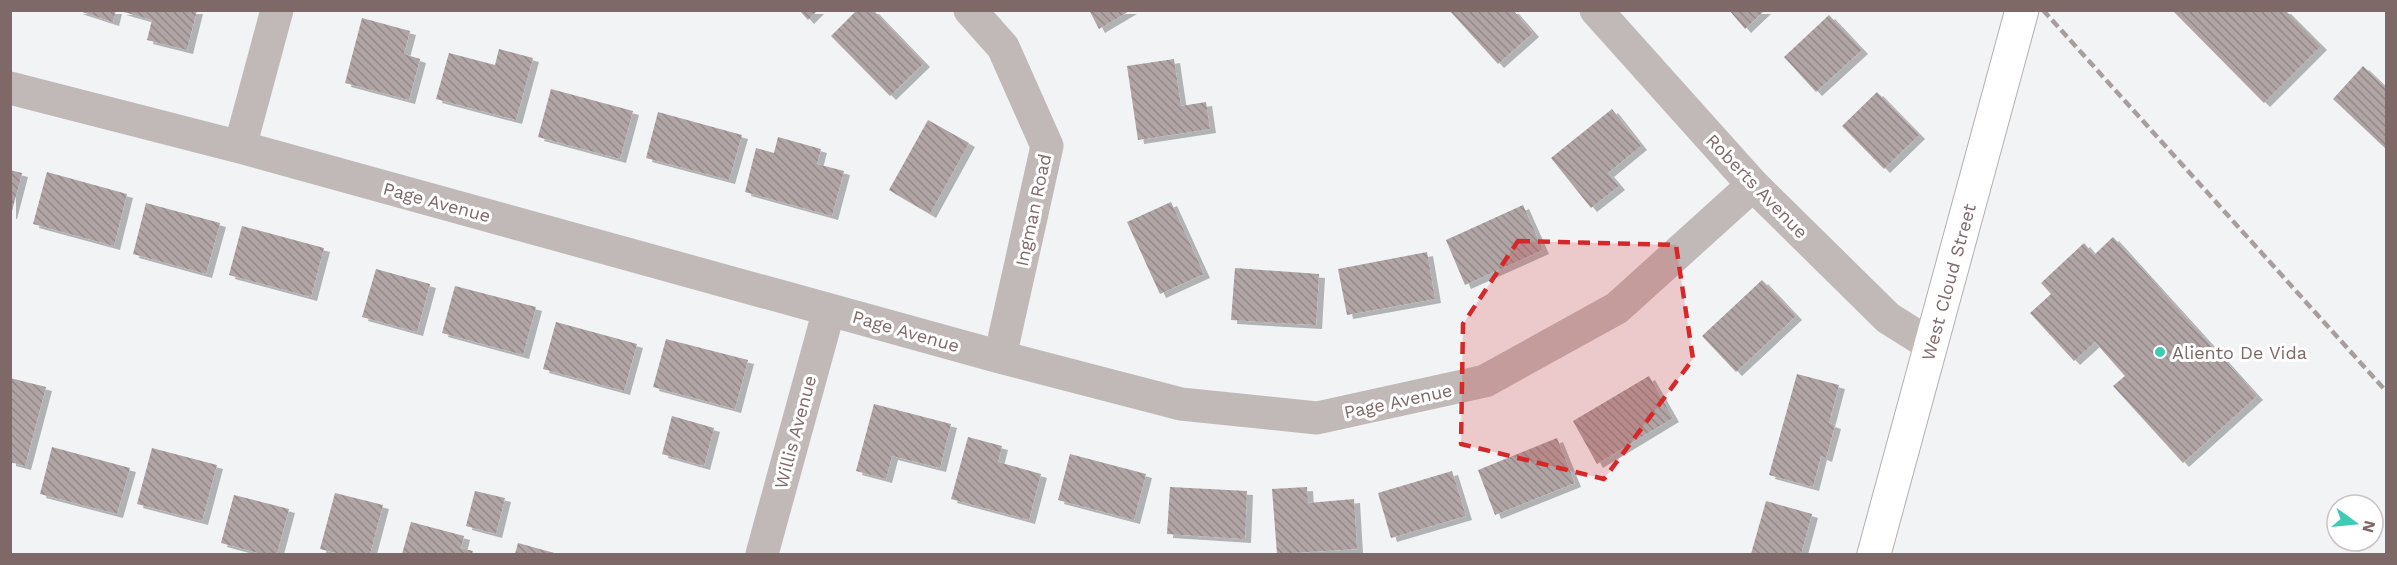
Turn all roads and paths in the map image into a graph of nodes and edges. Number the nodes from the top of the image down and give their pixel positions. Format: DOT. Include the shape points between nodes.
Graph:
graph roads {
  1 [pos="277,10"];
  2 [pos="970,10"];
  3 [pos="1596,10"];
  4 [pos="2022,10"];
  5 [pos="10,88"];
  6 [pos="240,147"];
  7 [pos="1753,185"];
  8 [pos="829,309"];
  9 [pos="1931,345"];
  10 [pos="1000,357"];
  11 [pos="1878,554"];
  12 [pos="762,555"];
  1 -- 6 [label="street"];
  2 -- 10 [label="street, Ingman Road" via="1003,47 1047,146"];
  3 -- 7 [label="street, Roberts Avenue"];
  4 -- 9 [label="main road, West Cloud Street"];
  5 -- 6 [label="street, Page Avenue"];
  6 -- 8 [label="street, Page Avenue"];
  7 -- 9 [label="street, Roberts Avenue" via="1888,318"];
  7 -- 10 [label="street, Page Avenue" via="1617,308 1485,381 1317,418 1181,404"];
  8 -- 10 [label="street, Page Avenue"];
  8 -- 12 [label="street, Willis Avenue"];
  9 -- 11 [label="main road, West Cloud Street"];
}
